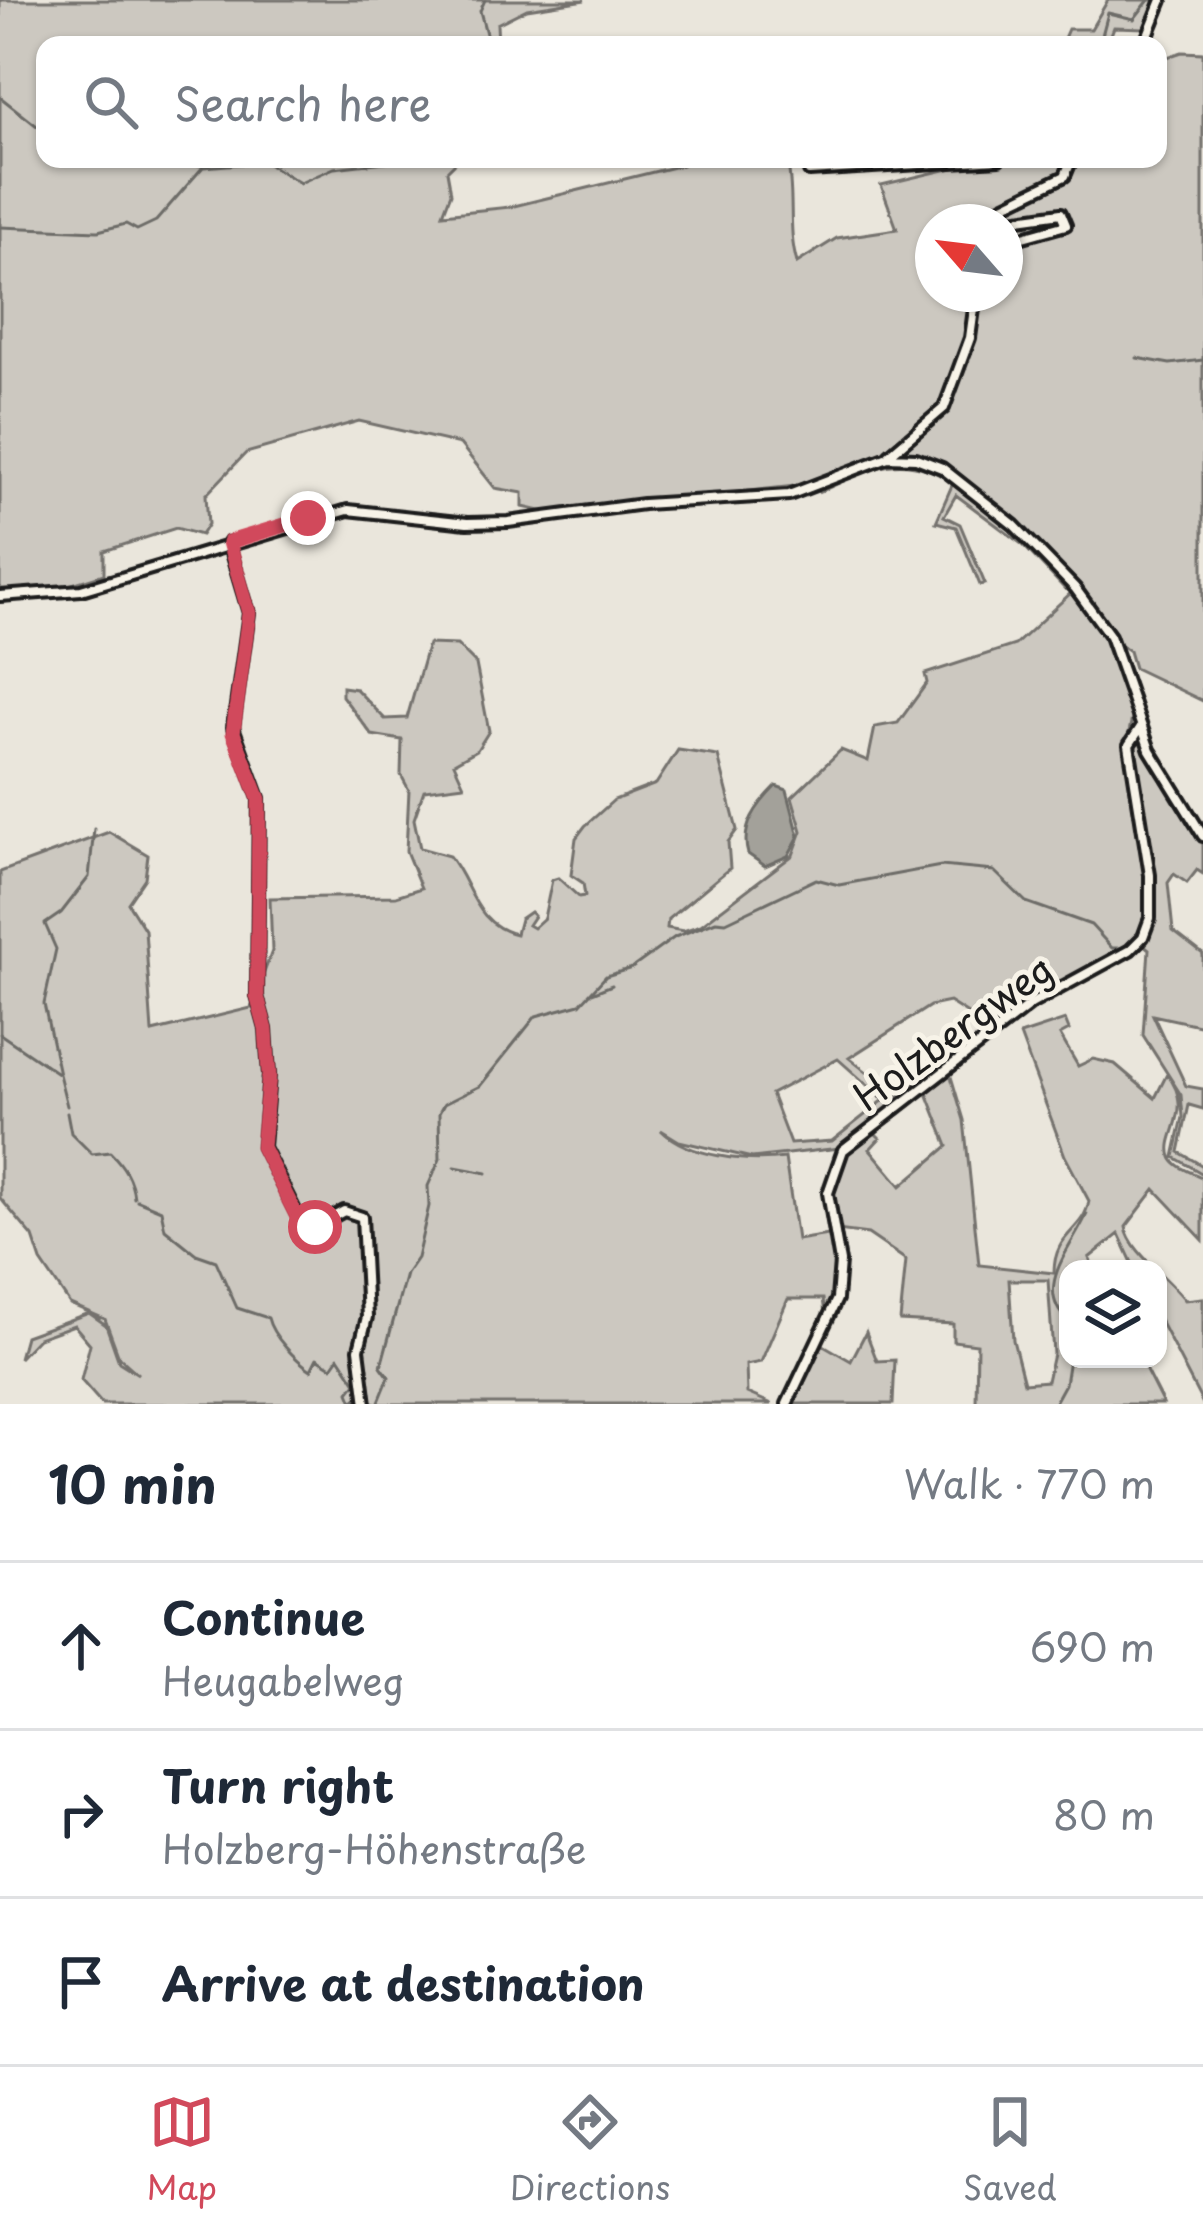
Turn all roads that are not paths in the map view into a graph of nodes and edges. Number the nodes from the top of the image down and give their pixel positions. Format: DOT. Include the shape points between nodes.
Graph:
graph roads {
  1 [pos="1162,0"];
  2 [pos="1148,36"];
  3 [pos="856,168"];
  4 [pos="1068,168"];
  5 [pos="809,171"];
  6 [pos="1007,204"];
  7 [pos="1023,219"];
  8 [pos="1023,237"];
  9 [pos="974,312"];
  10 [pos="888,457"];
  11 [pos="229,542"];
  12 [pos="0,596"];
  13 [pos="1141,727"];
  14 [pos="1203,836"];
  15 [pos="365,1399"];
  16 [pos="787,1404"];
  1 -- 2 [label="street"];
  3 -- 5 [label="street"];
  4 -- 6 [label="street"];
  7 -- 8 [label="street" via="1061,213 1066,225"];
  9 -- 10 [label="street" via="944,408"];
  10 -- 11 [label="street" via="789,495 482,524 348,510"];
  10 -- 13 [label="street" via="942,468 1056,565 1110,636"];
  11 -- 12 [label="street" via="81,590"];
  11 -- 15 [label="street" via="249,613 233,733 259,799 257,996 269,1075 262,1147 302,1224 315,1227 344,1211 362,1217"];
  13 -- 14 [label="street"];
  13 -- 16 [label="street, Holzbergweg" via="1129,746 1150,875 1143,937 1031,1004 843,1150 828,1193 838,1292"];
}
